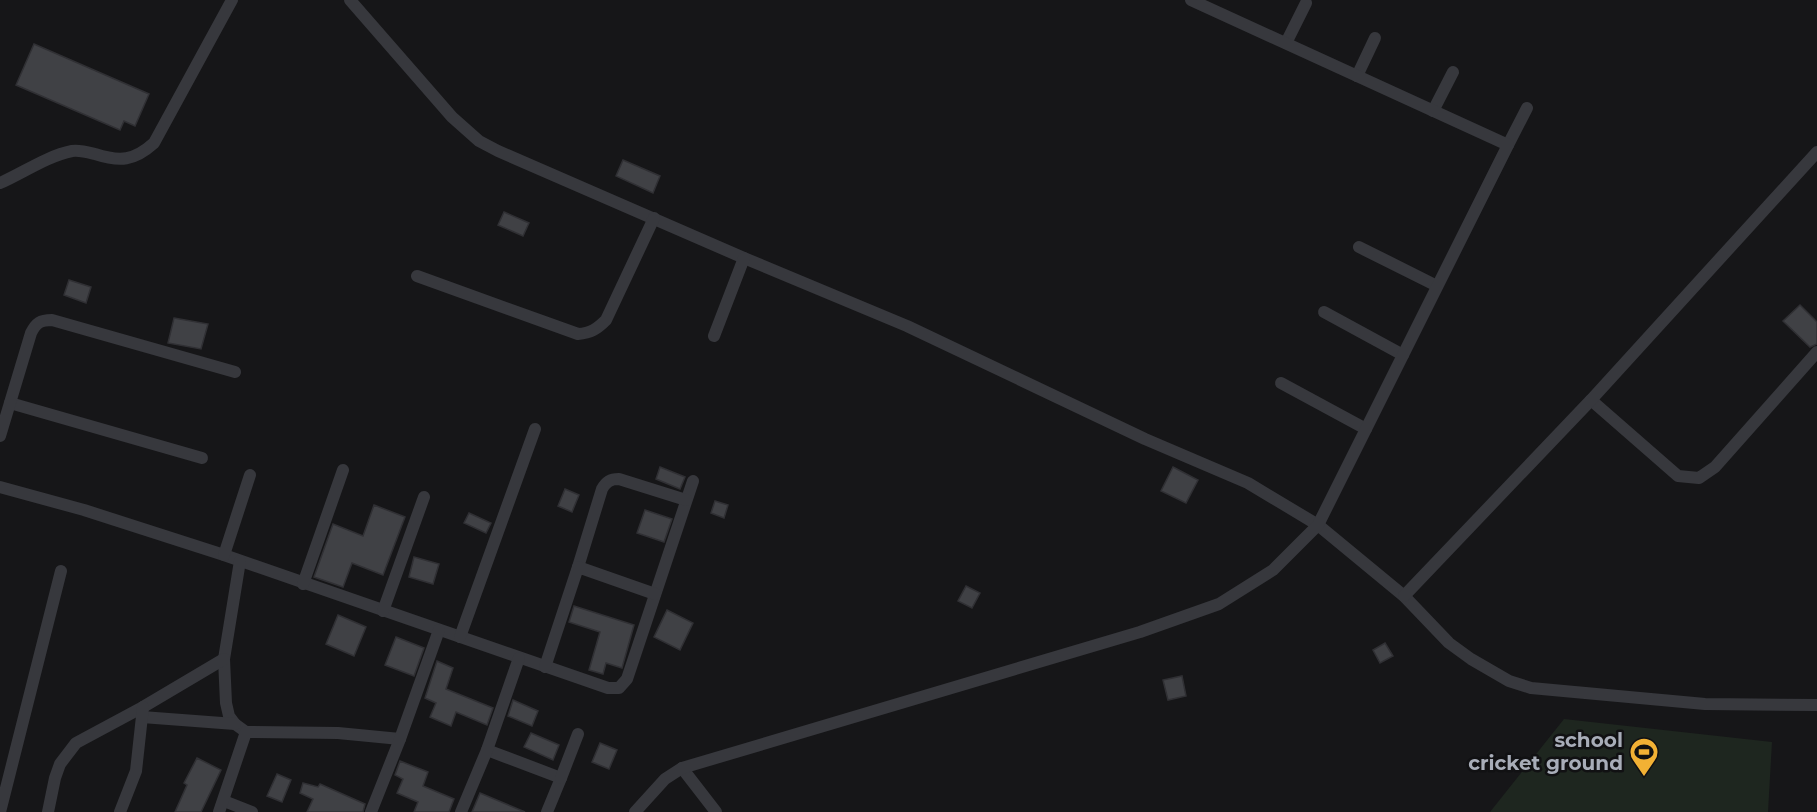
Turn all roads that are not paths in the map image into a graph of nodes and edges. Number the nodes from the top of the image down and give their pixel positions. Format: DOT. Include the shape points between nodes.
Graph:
graph roads {
  1 [pos="232,0"];
  2 [pos="350,0"];
  3 [pos="1191,0"];
  4 [pos="1223,0"];
  5 [pos="1306,3"];
  6 [pos="1217,12"];
  7 [pos="1375,38"];
  8 [pos="1286,43"];
  9 [pos="1453,72"];
  10 [pos="1357,76"];
  11 [pos="1527,108"];
  12 [pos="1433,111"];
  13 [pos="1508,145"];
  14 [pos="1817,152"];
  15 [pos="0,183"];
  16 [pos="654,218"];
  17 [pos="1359,247"];
  18 [pos="744,258"];
  19 [pos="417,276"];
  20 [pos="1437,286"];
  21 [pos="1324,312"];
  22 [pos="714,336"];
  23 [pos="1817,352"];
  24 [pos="1403,355"];
  25 [pos="235,372"];
  26 [pos="1281,383"];
  27 [pos="1591,400"];
  28 [pos="10,403"];
  29 [pos="535,429"];
  30 [pos="1366,429"];
  31 [pos="0,436"];
  32 [pos="202,458"];
  33 [pos="343,470"];
  34 [pos="250,475"];
  35 [pos="693,481"];
  36 [pos="0,487"];
  37 [pos="424,497"];
  38 [pos="686,500"];
  39 [pos="1318,525"];
  40 [pos="224,555"];
  41 [pos="240,561"];
  42 [pos="578,567"];
  43 [pos="61,570"];
  44 [pos="303,584"];
  45 [pos="655,594"];
  46 [pos="1404,596"];
  47 [pos="383,611"];
  48 [pos="439,630"];
  49 [pos="460,637"];
  50 [pos="519,658"];
  51 [pos="224,659"];
  52 [pos="545,667"];
  53 [pos="1817,705"];
  54 [pos="143,712"];
  55 [pos="235,724"];
  56 [pos="246,732"];
  57 [pos="578,734"];
  58 [pos="400,739"];
  59 [pos="487,750"];
  60 [pos="682,768"];
  61 [pos="561,778"];
  62 [pos="222,807"];
  63 [pos="0,812"];
  64 [pos="48,812"];
  65 [pos="120,812"];
  66 [pos="252,812"];
  67 [pos="371,812"];
  68 [pos="461,812"];
  69 [pos="547,812"];
  70 [pos="635,812"];
  71 [pos="716,812"];
  1 -- 15 [label="street" via="154,142 142,154 125,160 72,151"];
  2 -- 16 [label="street" via="452,117 479,141"];
  3 -- 6 [label="street"];
  4 -- 6 [label="street"];
  5 -- 8 [label="street"];
  6 -- 8 [label="street"];
  7 -- 10 [label="street"];
  8 -- 10 [label="street"];
  9 -- 12 [label="street"];
  10 -- 12 [label="street"];
  11 -- 13 [label="street"];
  12 -- 13 [label="street"];
  13 -- 20 [label="street"];
  14 -- 27 [label="street"];
  16 -- 18 [label="street"];
  16 -- 19 [label="street" via="606,320 589,333 578,334"];
  17 -- 20 [label="street"];
  18 -- 22 [label="street"];
  18 -- 39 [label="street" via="907,326 1145,439 1248,483"];
  20 -- 24 [label="street"];
  21 -- 24 [label="street"];
  23 -- 27 [label="street" via="1715,467 1699,478 1678,476"];
  24 -- 30 [label="street"];
  25 -- 28 [label="street" via="42,320 31,333"];
  26 -- 30 [label="street"];
  27 -- 46 [label="street"];
  28 -- 31 [label="street"];
  28 -- 32 [label="street"];
  29 -- 49 [label="street"];
  30 -- 39 [label="street"];
  33 -- 44 [label="street"];
  34 -- 40 [label="street"];
  35 -- 38 [label="street"];
  36 -- 40 [label="street"];
  37 -- 47 [label="street"];
  38 -- 42 [label="street" via="611,479 602,489"];
  38 -- 45 [label="street"];
  39 -- 46 [label="street"];
  39 -- 60 [label="street" via="1273,570 1219,604 1129,635"];
  40 -- 41 [label="street"];
  41 -- 44 [label="street"];
  41 -- 51 [label="street"];
  42 -- 45 [label="street"];
  42 -- 52 [label="street"];
  43 -- 63 [label="street"];
  44 -- 47 [label="street"];
  45 -- 52 [label="street" via="627,679 619,688 608,688"];
  46 -- 53 [label="street" via="1449,643 1509,681 1531,688 1705,704"];
  47 -- 48 [label="street"];
  48 -- 49 [label="street"];
  48 -- 58 [label="street"];
  49 -- 50 [label="street"];
  50 -- 52 [label="street"];
  50 -- 59 [label="street"];
  51 -- 54 [label="street"];
  51 -- 55 [label="street" via="226,703"];
  54 -- 55 [label="street"];
  54 -- 64 [label="street" via="76,743 60,764"];
  54 -- 65 [label="street" via="136,771"];
  55 -- 56 [label="street"];
  56 -- 58 [label="street" via="339,733"];
  56 -- 62 [label="street"];
  57 -- 61 [label="street"];
  58 -- 67 [label="street"];
  59 -- 61 [label="street"];
  59 -- 68 [label="street"];
  60 -- 70 [label="street" via="665,779"];
  60 -- 71 [label="street"];
  61 -- 69 [label="street"];
  62 -- 66 [label="street"];
}
